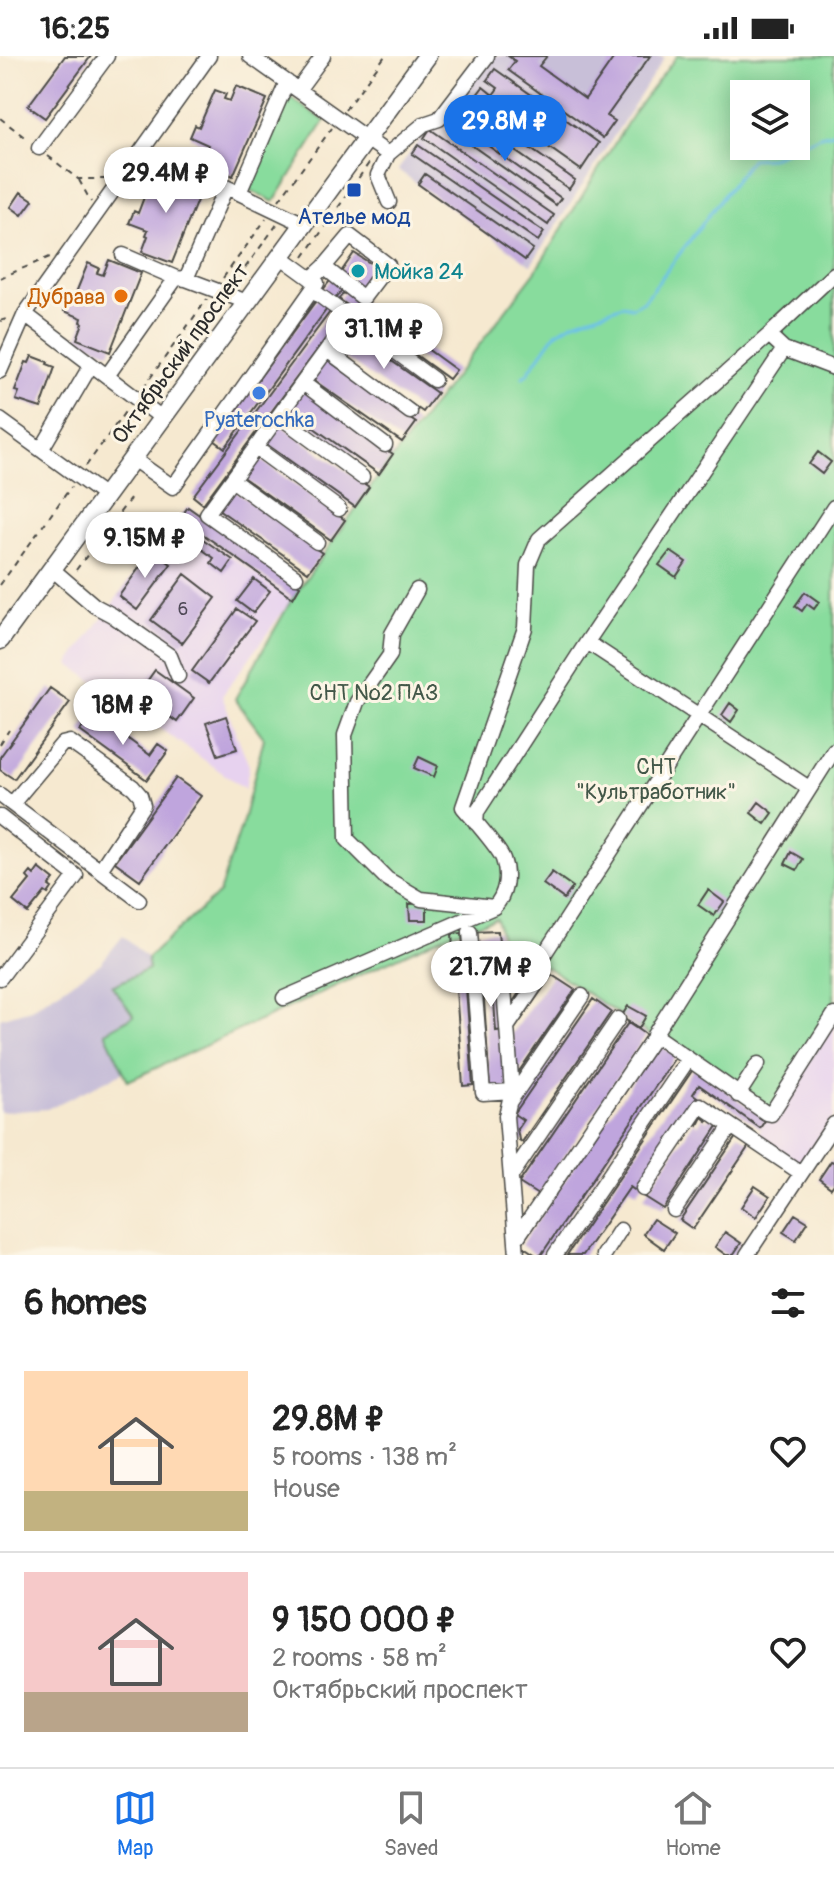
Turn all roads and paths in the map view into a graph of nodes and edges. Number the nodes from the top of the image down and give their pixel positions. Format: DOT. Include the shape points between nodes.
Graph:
graph roads {
  1 [pos="107,56"];
  2 [pos="209,56"];
  3 [pos="251,56"];
  4 [pos="323,56"];
  5 [pos="385,56"];
  6 [pos="427,56"];
  7 [pos="487,56"];
  8 [pos="292,86"];
  9 [pos="0,118"];
  10 [pos="339,118"];
  11 [pos="378,147"];
  12 [pos="39,148"];
  13 [pos="78,179"];
  14 [pos="122,179"];
  15 [pos="239,193"];
  16 [pos="389,202"];
  17 [pos="271,212"];
  18 [pos="98,214"];
  19 [pos="304,224"];
  20 [pos="75,245"];
  21 [pos="123,255"];
  22 [pos="280,256"];
  23 [pos="324,267"];
  24 [pos="245,268"];
  25 [pos="297,268"];
  26 [pos="834,274"];
  27 [pos="0,278"];
  28 [pos="181,278"];
  29 [pos="312,284"];
  30 [pos="214,290"];
  31 [pos="247,302"];
  32 [pos="20,315"];
  33 [pos="350,318"];
  34 [pos="1,320"];
  35 [pos="769,335"];
  36 [pos="784,349"];
  37 [pos="327,350"];
  38 [pos="91,365"];
  39 [pos="834,368"];
  40 [pos="0,371"];
  41 [pos="107,376"];
  42 [pos="434,380"];
  43 [pos="303,383"];
  44 [pos="136,398"];
  45 [pos="410,412"];
  46 [pos="279,416"];
  47 [pos="162,418"];
  48 [pos="0,420"];
  49 [pos="7,433"];
  50 [pos="385,445"];
  51 [pos="256,448"];
  52 [pos="41,450"];
  53 [pos="133,459"];
  54 [pos="78,477"];
  55 [pos="362,477"];
  56 [pos="232,480"];
  57 [pos="105,496"];
  58 [pos="130,499"];
  59 [pos="834,507"];
  60 [pos="339,509"];
  61 [pos="317,542"];
  62 [pos="52,569"];
  63 [pos="76,570"];
  64 [pos="296,577"];
  65 [pos="0,585"];
  66 [pos="417,590"];
  67 [pos="0,640"];
  68 [pos="587,642"];
  69 [pos="178,676"];
  70 [pos="699,715"];
  71 [pos="9,730"];
  72 [pos="0,744"];
  73 [pos="834,750"];
  74 [pos="809,788"];
  75 [pos="6,799"];
  76 [pos="2,823"];
  77 [pos="476,823"];
  78 [pos="100,870"];
  79 [pos="139,900"];
  80 [pos="494,907"];
  81 [pos="470,932"];
  82 [pos="502,963"];
  83 [pos="0,978"];
  84 [pos="582,996"];
  85 [pos="284,998"];
  86 [pos="834,1015"];
  87 [pos="618,1019"];
  88 [pos="507,1027"];
  89 [pos="651,1041"];
  90 [pos="685,1064"];
  91 [pos="758,1064"];
  92 [pos="738,1095"];
  93 [pos="510,1097"];
  94 [pos="834,1124"];
  95 [pos="731,1126"];
  96 [pos="801,1173"];
  97 [pos="511,1176"];
  98 [pos="643,1189"];
  99 [pos="674,1210"];
  100 [pos="620,1230"];
  101 [pos="516,1239"];
  102 [pos="517,1255"];
  103 [pos="555,1255"];
  104 [pos="604,1255"];
  105 [pos="747,1255"];
  1 -- 12 [label="street"];
  2 -- 14 [label="street"];
  3 -- 8 [label="street"];
  4 -- 8 [label="street"];
  5 -- 10 [label="path"];
  6 -- 11 [label="main road, Октябрьский проспект"];
  7 -- 11 [label="street" via="439,119"];
  8 -- 10 [label="street"];
  8 -- 15 [label="street"];
  9 -- 12 [label="path"];
  10 -- 11 [label="street"];
  10 -- 17 [label="path"];
  11 -- 16 [label="street" via="378,175"];
  11 -- 19 [label="main road, Октябрьский проспект"];
  11 -- 25 [label="path"];
  12 -- 13 [label="path"];
  13 -- 14 [label="path"];
  13 -- 18 [label="path"];
  14 -- 18 [label="street"];
  15 -- 17 [label="street"];
  15 -- 28 [label="street" via="226,187"];
  17 -- 19 [label="street"];
  17 -- 24 [label="path" via="278,222"];
  17 -- 30 [label="path"];
  18 -- 20 [label="street"];
  19 -- 22 [label="main road, Октябрьский проспект"];
  20 -- 27 [label="path"];
  20 -- 32 [label="street"];
  21 -- 28 [label="street"];
  22 -- 25 [label="street"];
  22 -- 31 [label="main road, Октябрьский проспект"];
  23 -- 23 [label="street" via="350,236 388,265 363,298"];
  23 -- 29 [label="street"];
  25 -- 29 [label="street"];
  26 -- 35 [label="street"];
  28 -- 30 [label="street"];
  28 -- 41 [label="street"];
  29 -- 33 [label="street"];
  29 -- 53 [label="street" via="173,487"];
  30 -- 31 [label="street"];
  30 -- 44 [label="path"];
  31 -- 47 [label="main road, Октябрьский проспект"];
  32 -- 34 [label="path"];
  32 -- 38 [label="street"];
  32 -- 40 [label="street"];
  33 -- 37 [label="street"];
  33 -- 42 [label="street"];
  35 -- 36 [label="street"];
  35 -- 77 [label="street" via="539,539 528,565 525,628 463,807"];
  36 -- 39 [label="street"];
  36 -- 68 [label="street"];
  37 -- 43 [label="street"];
  37 -- 45 [label="street"];
  38 -- 41 [label="street"];
  38 -- 52 [label="street"];
  41 -- 44 [label="street"];
  43 -- 46 [label="street"];
  43 -- 50 [label="street"];
  44 -- 47 [label="street"];
  44 -- 54 [label="path"];
  46 -- 51 [label="street"];
  46 -- 55 [label="street"];
  47 -- 53 [label="main road, Октябрьский проспект"];
  48 -- 49 [label="street"];
  49 -- 52 [label="street"];
  51 -- 56 [label="street"];
  51 -- 60 [label="street"];
  52 -- 54 [label="street"];
  53 -- 57 [label="main road, Октябрьский проспект"];
  54 -- 57 [label="street"];
  54 -- 65 [label="path"];
  56 -- 61 [label="street"];
  56 -- 64 [label="street" via="207,514"];
  57 -- 62 [label="main road, Октябрьский проспект"];
  58 -- 63 [label="path"];
  59 -- 70 [label="street"];
  62 -- 67 [label="main road, Октябрьский проспект"];
  62 -- 69 [label="street" via="95,606 170,656"];
  66 -- 80 [label="street" via="392,634 390,655 357,702 345,735 347,839 387,879 421,899"];
  68 -- 70 [label="street"];
  68 -- 77 [label="street" via="477,812"];
  70 -- 74 [label="street"];
  70 -- 88 [label="street"];
  71 -- 72 [label="path"];
  73 -- 74 [label="street"];
  74 -- 92 [label="street" via="654,1035"];
  75 -- 78 [label="street"];
  75 -- 78 [label="street" via="70,742 133,787 143,805"];
  76 -- 83 [label="street" via="76,876"];
  77 -- 80 [label="street" via="503,857 506,881"];
  78 -- 79 [label="street"];
  80 -- 85 [label="street"];
  81 -- 93 [label="street" via="483,1093"];
  82 -- 88 [label="street"];
  84 -- 93 [label="street"];
  86 -- 92 [label="street" via="771,1114"];
  87 -- 97 [label="street"];
  88 -- 93 [label="street"];
  89 -- 101 [label="street"];
  90 -- 103 [label="street"];
  91 -- 92 [label="street"];
  93 -- 97 [label="street" via="506,1116"];
  94 -- 96 [label="street"];
  95 -- 96 [label="street"];
  95 -- 98 [label="street" via="700,1105"];
  95 -- 99 [label="street"];
  96 -- 105 [label="street"];
  97 -- 101 [label="street"];
  100 -- 104 [label="street"];
  101 -- 102 [label="street"];
}
